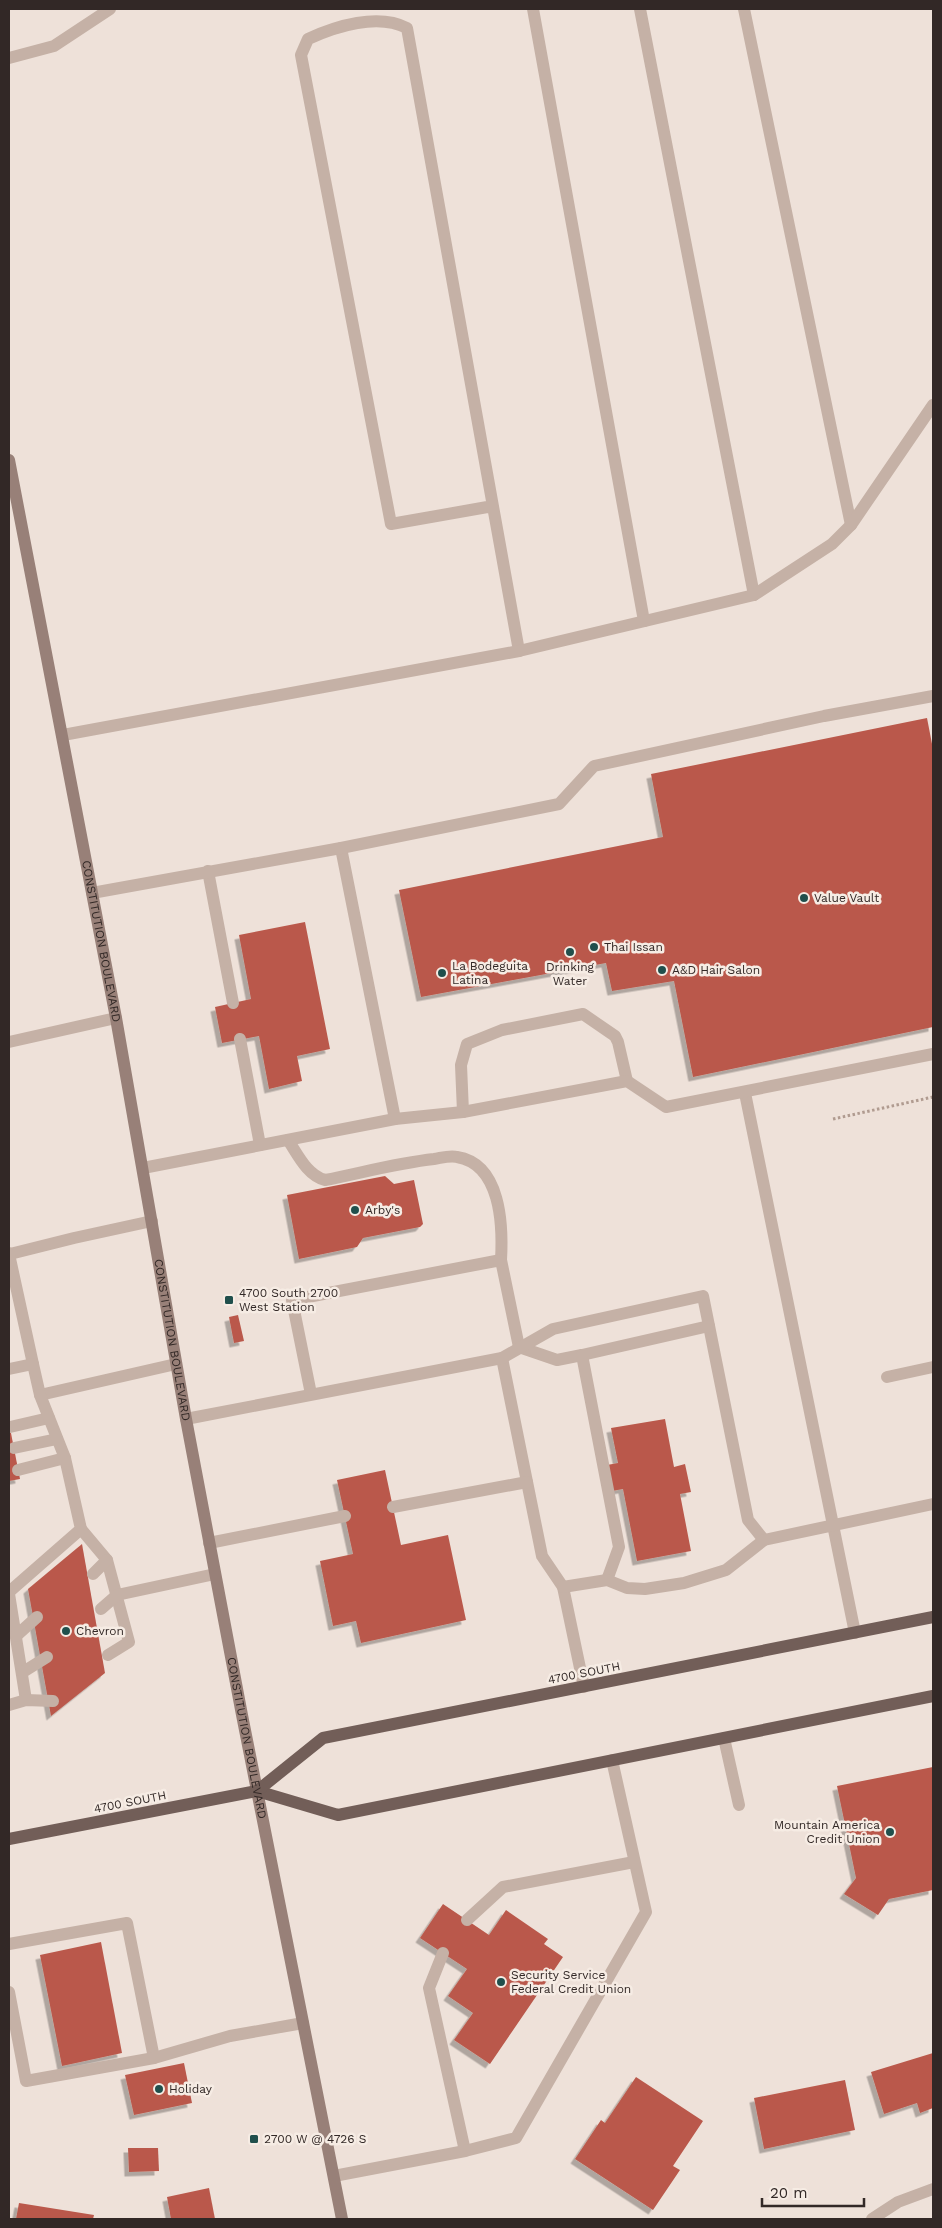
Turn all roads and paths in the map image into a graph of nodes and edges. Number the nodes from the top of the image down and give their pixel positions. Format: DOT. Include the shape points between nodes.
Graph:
graph roads {
  1 [pos="110,9"];
  2 [pos="533,9"];
  3 [pos="640,9"];
  4 [pos="744,9"];
  5 [pos="9,58"];
  6 [pos="933,405"];
  7 [pos="9,460"];
  8 [pos="493,506"];
  9 [pos="851,525"];
  10 [pos="754,595"];
  11 [pos="644,621"];
  12 [pos="519,651"];
  13 [pos="933,696"];
  14 [pos="63,735"];
  15 [pos="341,848"];
  16 [pos="208,871"];
  17 [pos="92,893"];
  18 [pos="233,1003"];
  19 [pos="116,1018"];
  20 [pos="240,1039"];
  21 [pos="9,1042"];
  22 [pos="933,1054"];
  23 [pos="627,1081"];
  24 [pos="745,1093"];
  25 [pos="933,1098"];
  26 [pos="463,1112"];
  27 [pos="395,1119"];
  28 [pos="833,1119"];
  29 [pos="288,1140"];
  30 [pos="260,1145"];
  31 [pos="142,1168"];
  32 [pos="152,1222"];
  33 [pos="9,1255"];
  34 [pos="501,1260"];
  35 [pos="710,1326"];
  36 [pos="519,1347"];
  37 [pos="582,1355"];
  38 [pos="502,1358"];
  39 [pos="33,1364"];
  40 [pos="176,1364"];
  41 [pos="933,1367"];
  42 [pos="9,1369"];
  43 [pos="887,1377"];
  44 [pos="311,1394"];
  45 [pos="40,1395"];
  46 [pos="49,1418"];
  47 [pos="186,1419"];
  48 [pos="10,1426"];
  49 [pos="57,1439"];
  50 [pos="14,1448"];
  51 [pos="65,1458"];
  52 [pos="18,1470"];
  53 [pos="527,1482"];
  54 [pos="933,1504"];
  55 [pos="393,1507"];
  56 [pos="345,1516"];
  57 [pos="833,1525"];
  58 [pos="80,1529"];
  59 [pos="764,1540"];
  60 [pos="209,1544"];
  61 [pos="107,1560"];
  62 [pos="93,1574"];
  63 [pos="215,1574"];
  64 [pos="608,1580"];
  65 [pos="563,1587"];
  66 [pos="9,1593"];
  67 [pos="117,1595"];
  68 [pos="101,1609"];
  69 [pos="37,1616"];
  70 [pos="933,1618"];
  71 [pos="855,1633"];
  72 [pos="16,1636"];
  73 [pos="108,1655"];
  74 [pos="47,1657"];
  75 [pos="23,1672"];
  76 [pos="584,1687"];
  77 [pos="933,1696"];
  78 [pos="26,1700"];
  79 [pos="54,1701"];
  80 [pos="9,1705"];
  81 [pos="724,1738"];
  82 [pos="612,1760"];
  83 [pos="257,1791"];
  84 [pos="739,1805"];
  85 [pos="9,1839"];
  86 [pos="634,1862"];
  87 [pos="467,1920"];
  88 [pos="9,1944"];
  89 [pos="443,1953"];
  90 [pos="9,1992"];
  91 [pos="303,2023"];
  92 [pos="154,2058"];
  93 [pos="465,2151"];
  94 [pos="334,2176"];
  95 [pos="933,2189"];
  96 [pos="342,2219"];
  97 [pos="872,2219"];
  1 -- 5 [label="street" via="54,46"];
  2 -- 11 [label="street"];
  3 -- 10 [label="street"];
  4 -- 9 [label="street"];
  6 -- 9 [label="street"];
  7 -- 14 [label="main road, CONSTITUTION BOULEVARD"];
  8 -- 8 [label="street" via="407,28 396,23 376,22 328,30 308,39 301,55 391,524"];
  8 -- 12 [label="street"];
  9 -- 10 [label="street" via="832,544"];
  10 -- 11 [label="street"];
  11 -- 12 [label="street"];
  12 -- 14 [label="street"];
  13 -- 15 [label="street" via="594,766 559,804"];
  14 -- 17 [label="main road, CONSTITUTION BOULEVARD"];
  15 -- 16 [label="street"];
  15 -- 27 [label="street"];
  16 -- 17 [label="street"];
  16 -- 18 [label="street"];
  17 -- 19 [label="main road, CONSTITUTION BOULEVARD"];
  19 -- 21 [label="street"];
  19 -- 31 [label="main road, CONSTITUTION BOULEVARD"];
  20 -- 30 [label="street"];
  22 -- 24 [label="street"];
  23 -- 24 [label="street" via="666,1107"];
  23 -- 26 [label="street"];
  23 -- 26 [label="street" via="615,1036 583,1014 502,1030 467,1044 461,1065"];
  24 -- 57 [label="street"];
  25 -- 28 [label="path"];
  26 -- 27 [label="street"];
  27 -- 29 [label="street"];
  29 -- 30 [label="street"];
  29 -- 34 [label="street" via="308,1169 325,1180 421,1160 455,1156 473,1162 487,1176 494,1193 502,1238"];
  30 -- 31 [label="street"];
  31 -- 32 [label="main road, CONSTITUTION BOULEVARD"];
  32 -- 33 [label="street"];
  32 -- 40 [label="main road, CONSTITUTION BOULEVARD"];
  33 -- 39 [label="street"];
  34 -- 36 [label="street"];
  34 -- 44 [label="street" via="292,1300"];
  35 -- 36 [label="street" via="703,1296 553,1329"];
  35 -- 37 [label="street"];
  35 -- 59 [label="street" via="748,1520"];
  36 -- 37 [label="street" via="557,1360"];
  36 -- 38 [label="street"];
  37 -- 64 [label="street" via="619,1547"];
  38 -- 44 [label="street"];
  38 -- 53 [label="street"];
  39 -- 42 [label="street"];
  39 -- 45 [label="street"];
  40 -- 45 [label="street"];
  40 -- 47 [label="main road, CONSTITUTION BOULEVARD"];
  41 -- 43 [label="street"];
  44 -- 47 [label="street"];
  45 -- 46 [label="street"];
  46 -- 48 [label="street"];
  46 -- 49 [label="street"];
  47 -- 60 [label="main road, CONSTITUTION BOULEVARD"];
  49 -- 50 [label="street"];
  49 -- 51 [label="street"];
  51 -- 52 [label="street"];
  51 -- 58 [label="street"];
  53 -- 55 [label="street"];
  53 -- 65 [label="street" via="542,1556"];
  54 -- 57 [label="street"];
  56 -- 60 [label="street"];
  57 -- 59 [label="street"];
  57 -- 71 [label="street"];
  58 -- 61 [label="street"];
  58 -- 66 [label="street"];
  59 -- 64 [label="street" via="726,1570 684,1583 645,1589 627,1588"];
  60 -- 63 [label="main road, CONSTITUTION BOULEVARD"];
  61 -- 62 [label="street"];
  61 -- 67 [label="street"];
  63 -- 67 [label="street"];
  63 -- 83 [label="main road, CONSTITUTION BOULEVARD"];
  64 -- 65 [label="street"];
  65 -- 76 [label="street"];
  66 -- 72 [label="street"];
  67 -- 68 [label="street"];
  67 -- 73 [label="street" via="129,1642"];
  69 -- 72 [label="street"];
  70 -- 71 [label="main road, 4700 SOUTH"];
  71 -- 76 [label="main road, 4700 SOUTH"];
  72 -- 75 [label="street"];
  74 -- 75 [label="street"];
  75 -- 78 [label="street"];
  76 -- 83 [label="main road, 4700 SOUTH" via="323,1738"];
  77 -- 81 [label="main road, 4700 SOUTH"];
  78 -- 79 [label="street"];
  78 -- 80 [label="street"];
  81 -- 82 [label="main road, 4700 SOUTH"];
  81 -- 84 [label="street"];
  82 -- 83 [label="main road, 4700 SOUTH" via="338,1815"];
  82 -- 86 [label="street"];
  83 -- 85 [label="main road, 4700 SOUTH"];
  83 -- 91 [label="main road, CONSTITUTION BOULEVARD"];
  86 -- 87 [label="street" via="503,1886"];
  86 -- 93 [label="street" via="646,1912 516,2138"];
  88 -- 92 [label="street" via="127,1923"];
  89 -- 93 [label="street" via="429,1988"];
  90 -- 92 [label="street" via="26,2081"];
  91 -- 92 [label="street" via="230,2036"];
  91 -- 94 [label="main road, CONSTITUTION BOULEVARD"];
  93 -- 94 [label="street"];
  94 -- 96 [label="main road, CONSTITUTION BOULEVARD"];
  95 -- 97 [label="street" via="898,2202"];
}
